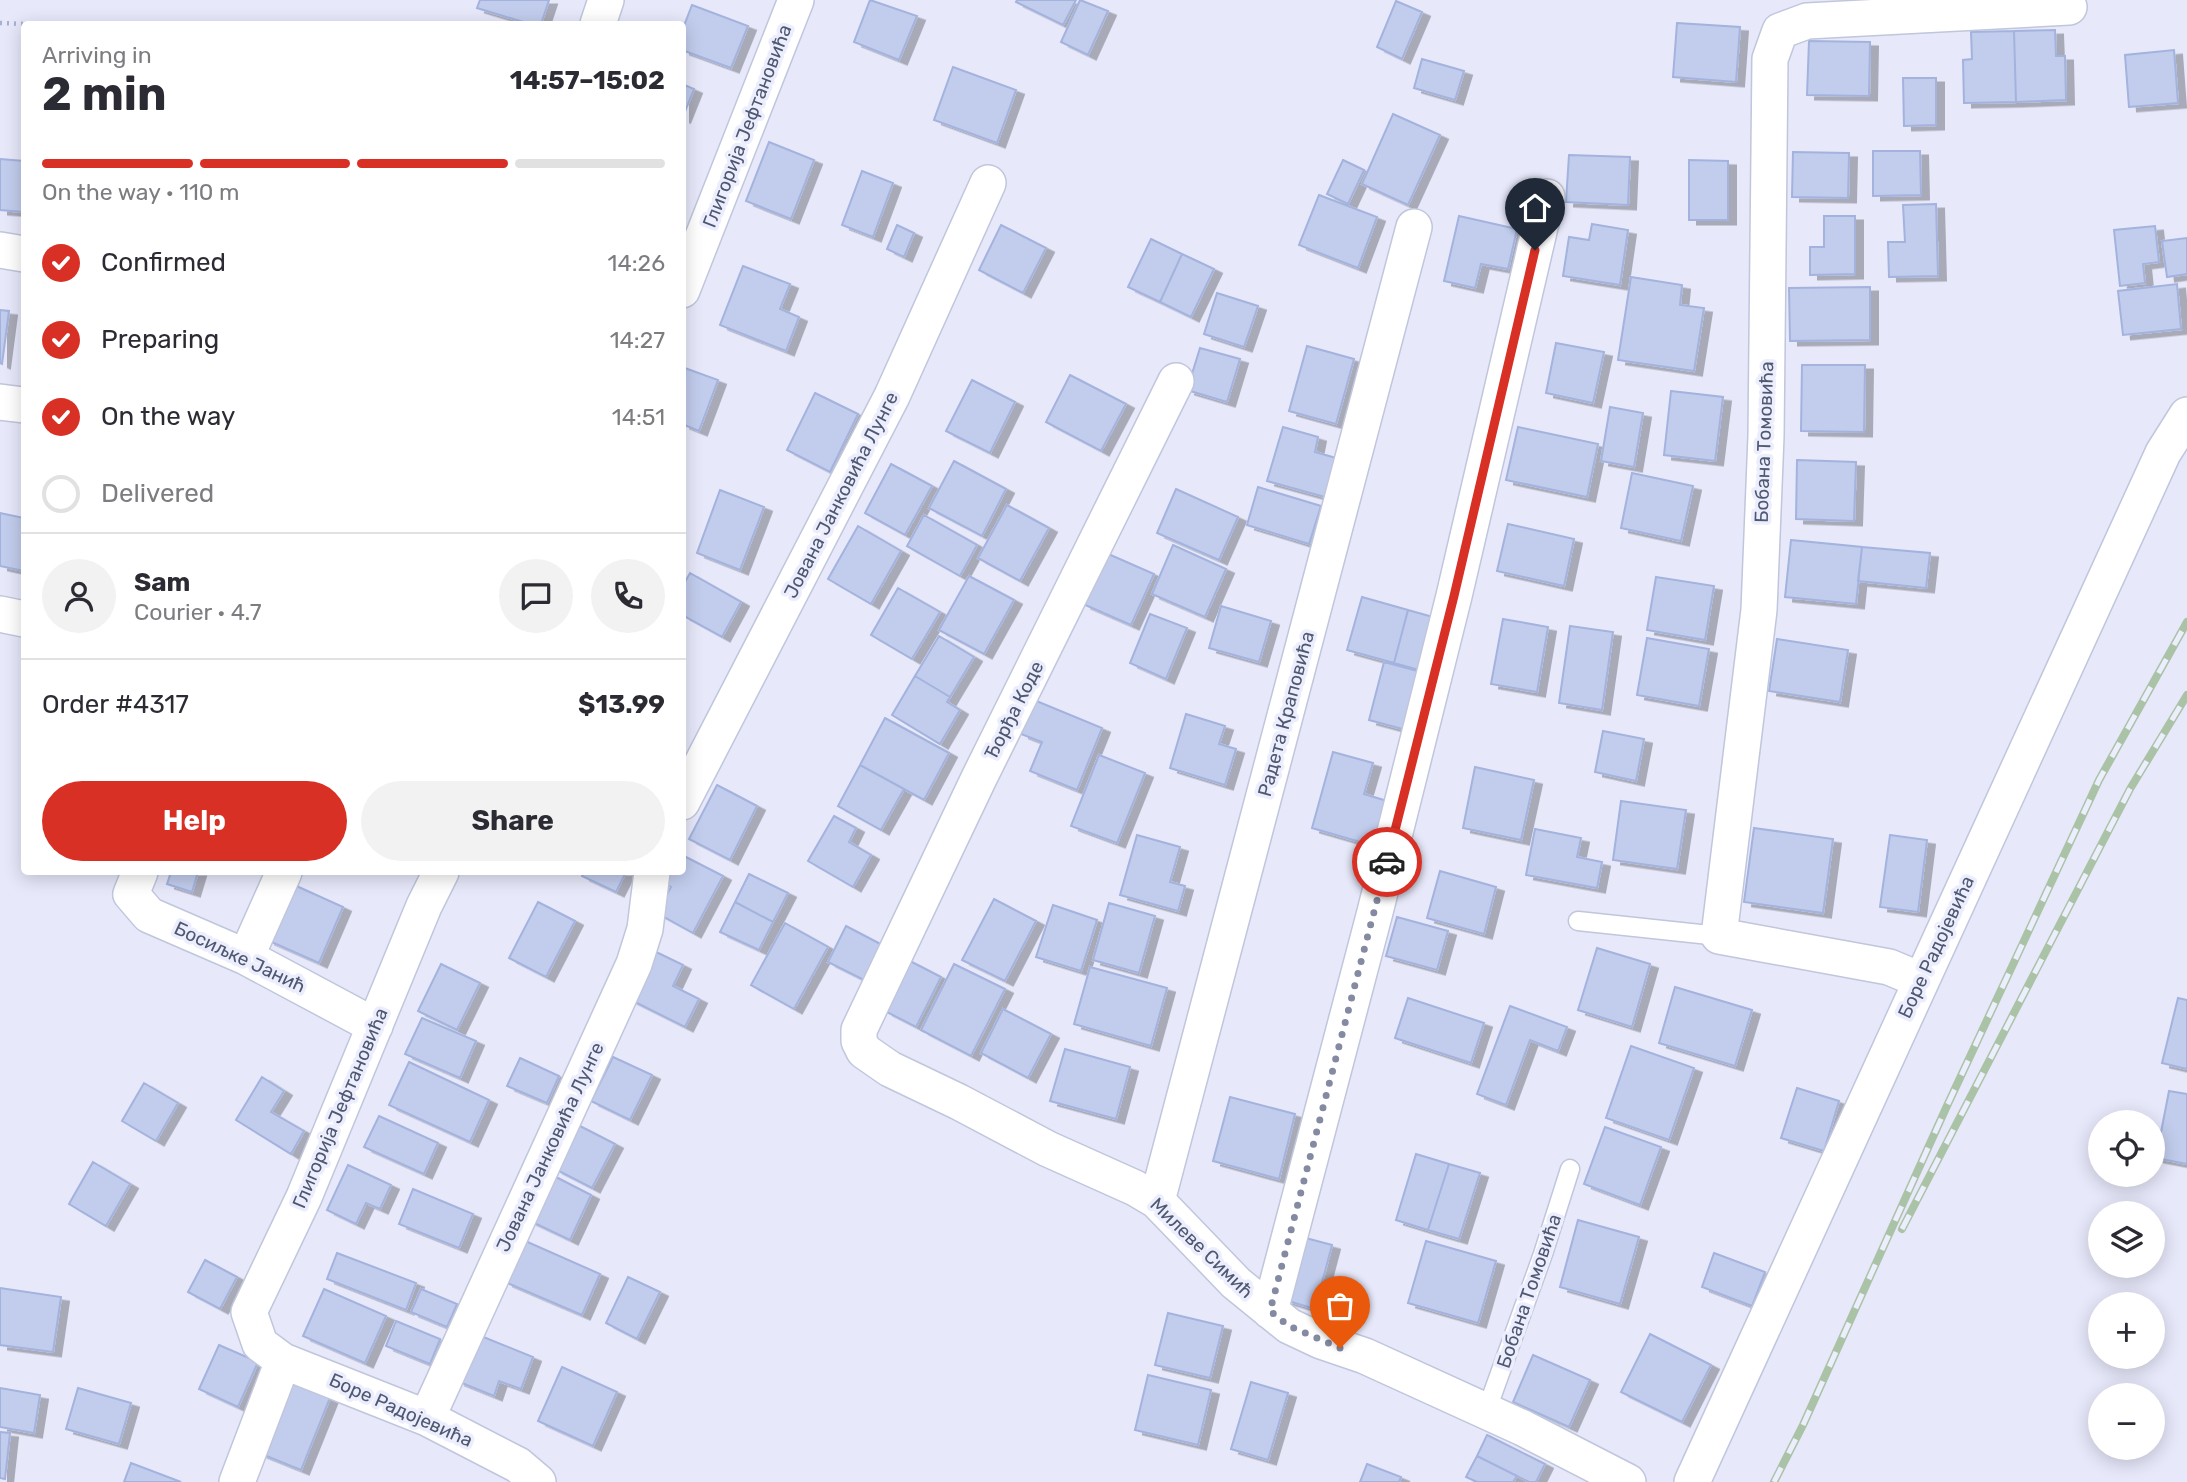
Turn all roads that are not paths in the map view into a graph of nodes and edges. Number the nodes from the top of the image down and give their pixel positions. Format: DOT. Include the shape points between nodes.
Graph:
graph roads {
  1 [pos="606,0"];
  2 [pos="796,0"];
  3 [pos="2069,7"];
  4 [pos="599,21"];
  5 [pos="988,183"];
  6 [pos="1547,197"];
  7 [pos="1414,227"];
  8 [pos="0,250"];
  9 [pos="21,254"];
  10 [pos="686,280"];
  11 [pos="1175,381"];
  12 [pos="0,402"];
  13 [pos="21,405"];
  14 [pos="2187,415"];
  15 [pos="0,614"];
  16 [pos="21,618"];
  17 [pos="686,794"];
  18 [pos="139,875"];
  19 [pos="283,875"];
  20 [pos="440,875"];
  21 [pos="652,875"];
  22 [pos="1578,921"];
  23 [pos="1719,936"];
  24 [pos="246,957"];
  25 [pos="1920,980"];
  26 [pos="375,1026"];
  27 [pos="859,1041"];
  28 [pos="1570,1169"];
  29 [pos="1157,1201"];
  30 [pos="1270,1311"];
  31 [pos="272,1353"];
  32 [pos="1486,1412"];
  33 [pos="427,1418"];
  34 [pos="237,1482"];
  35 [pos="538,1482"];
  36 [pos="1628,1482"];
  37 [pos="1692,1482"];
  1 -- 4 [label="street"];
  2 -- 10 [label="street, Глигорија Јефтановића"];
  3 -- 23 [label="street, Бобана Томовића" via="1807,21 1780,31 1770,59 1766,436 1759,610"];
  5 -- 17 [label="street, Јована Јанковића Лунге" via="892,396"];
  6 -- 30 [label="street" via="1382,886"];
  7 -- 29 [label="street, Радета Краповића"];
  8 -- 9 [label="street"];
  11 -- 27 [label="street, Ђорђа Коде" via="979,778 859,1030"];
  12 -- 13 [label="street"];
  14 -- 25 [label="street, Боре Радојевића" via="2163,453"];
  15 -- 16 [label="street"];
  18 -- 24 [label="street, Босиљке Јанић" via="131,894 149,915"];
  19 -- 24 [label="street"];
  20 -- 26 [label="street, Глигорија Јефтановића"];
  21 -- 33 [label="street, Јована Јанковића Лунге" via="645,929 634,964"];
  22 -- 23 [label="lane"];
  23 -- 25 [label="street" via="1888,967"];
  24 -- 26 [label="street, Босиљке Јанић"];
  25 -- 37 [label="street, Боре Радојевића"];
  26 -- 31 [label="street, Глигорија Јефтановића" via="304,1197 249,1312"];
  27 -- 29 [label="street, Милеве Симић" via="864,1051 890,1069"];
  28 -- 32 [label="lane, Бобана Томовића"];
  29 -- 30 [label="street, Милеве Симић" via="1236,1283"];
  30 -- 32 [label="street, Милеве Симић" via="1321,1341 1365,1356"];
  31 -- 33 [label="street, Боре Радојевића"];
  31 -- 34 [label="street"];
  32 -- 36 [label="street, Милеве Симић"];
  33 -- 35 [label="street, Боре Радојевића" via="517,1465"];
}
